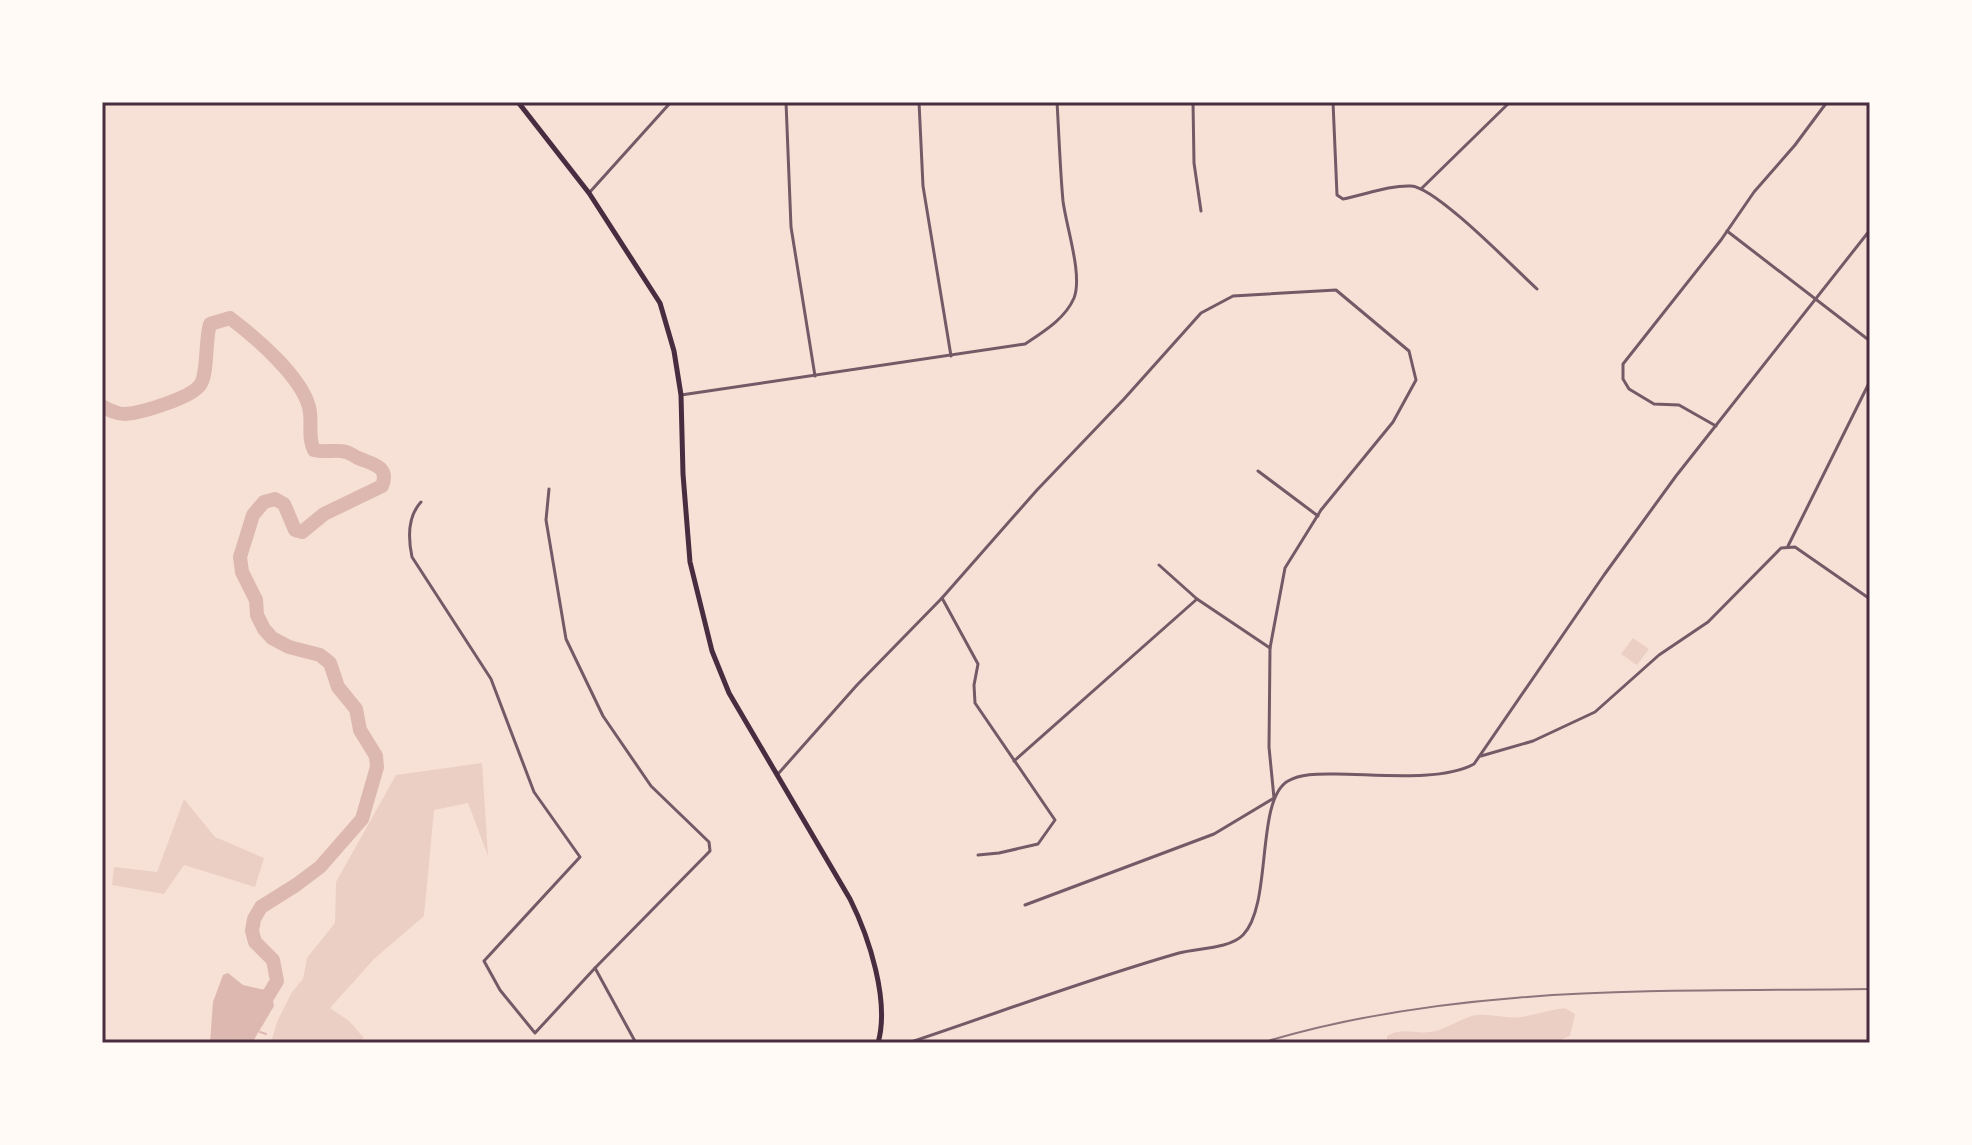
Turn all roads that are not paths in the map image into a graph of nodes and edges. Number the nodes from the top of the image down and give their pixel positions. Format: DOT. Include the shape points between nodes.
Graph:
graph roads {
  1 [pos="518,102"];
  2 [pos="671,102"];
  3 [pos="786,102"];
  4 [pos="919,102"];
  5 [pos="1057,102"];
  6 [pos="1193,102"];
  7 [pos="1333,102"];
  8 [pos="1510,102"];
  9 [pos="1827,102"];
  10 [pos="1422,188"];
  11 [pos="589,193"];
  12 [pos="1201,211"];
  13 [pos="1870,230"];
  14 [pos="1727,231"];
  15 [pos="1537,289"];
  16 [pos="1816,299"];
  17 [pos="1870,341"];
  18 [pos="951,356"];
  19 [pos="815,376"];
  20 [pos="1870,381"];
  21 [pos="681,395"];
  22 [pos="1716,427"];
  23 [pos="1258,471"];
  24 [pos="549,489"];
  25 [pos="421,502"];
  26 [pos="1318,516"];
  27 [pos="1788,546"];
  28 [pos="1159,565"];
  29 [pos="942,598"];
  30 [pos="1197,599"];
  31 [pos="1870,599"];
  32 [pos="1270,648"];
  33 [pos="1480,756"];
  34 [pos="1014,761"];
  35 [pos="778,775"];
  36 [pos="1274,798"];
  37 [pos="978,855"];
  38 [pos="1025,905"];
  39 [pos="595,968"];
  40 [pos="636,1043"];
  41 [pos="879,1043"];
  42 [pos="908,1043"];
  1 -- 11 [label="main road"];
  2 -- 11 [label="street"];
  3 -- 19 [label="street" via="791,227"];
  4 -- 18 [label="street" via="923,186"];
  5 -- 18 [label="street" via="1075,295 1066,312 1025,344"];
  6 -- 12 [label="street"];
  7 -- 10 [label="street" via="1337,195 1343,199"];
  8 -- 10 [label="street"];
  9 -- 14 [label="street"];
  10 -- 15 [label="street"];
  11 -- 21 [label="main road" via="660,303"];
  13 -- 16 [label="street"];
  14 -- 16 [label="street"];
  14 -- 22 [label="street" via="1623,364 1629,389 1654,404 1679,405"];
  16 -- 17 [label="street"];
  16 -- 22 [label="street"];
  18 -- 19 [label="street"];
  19 -- 21 [label="street"];
  20 -- 27 [label="street"];
  21 -- 35 [label="main road" via="690,562 712,651 729,693"];
  22 -- 33 [label="street" via="1604,575"];
  23 -- 26 [label="street"];
  24 -- 39 [label="street" via="546,520 566,639 603,716 651,786 709,842 710,851"];
  25 -- 39 [label="street" via="408,537 412,557 491,679 534,792 580,857 484,961 535,1033"];
  26 -- 29 [label="street" via="1399,412 1416,380 1409,351 1336,290 1233,296 1201,313"];
  26 -- 32 [label="street" via="1285,568"];
  27 -- 31 [label="street"];
  27 -- 33 [label="street" via="1708,622 1659,655 1595,712 1533,741"];
  28 -- 30 [label="street"];
  29 -- 34 [label="street" via="978,664 975,703"];
  29 -- 35 [label="street"];
  30 -- 32 [label="street"];
  30 -- 34 [label="street"];
  32 -- 36 [label="street"];
  33 -- 36 [label="street" via="1465,769 1439,775 1296,778"];
  34 -- 37 [label="street" via="1055,820 1038,844"];
  35 -- 41 [label="main road" via="865,930 879,993"];
  36 -- 38 [label="street" via="1214,834"];
  36 -- 42 [label="street" via="1257,901 1238,939 1173,955"];
  39 -- 40 [label="street"];
}
